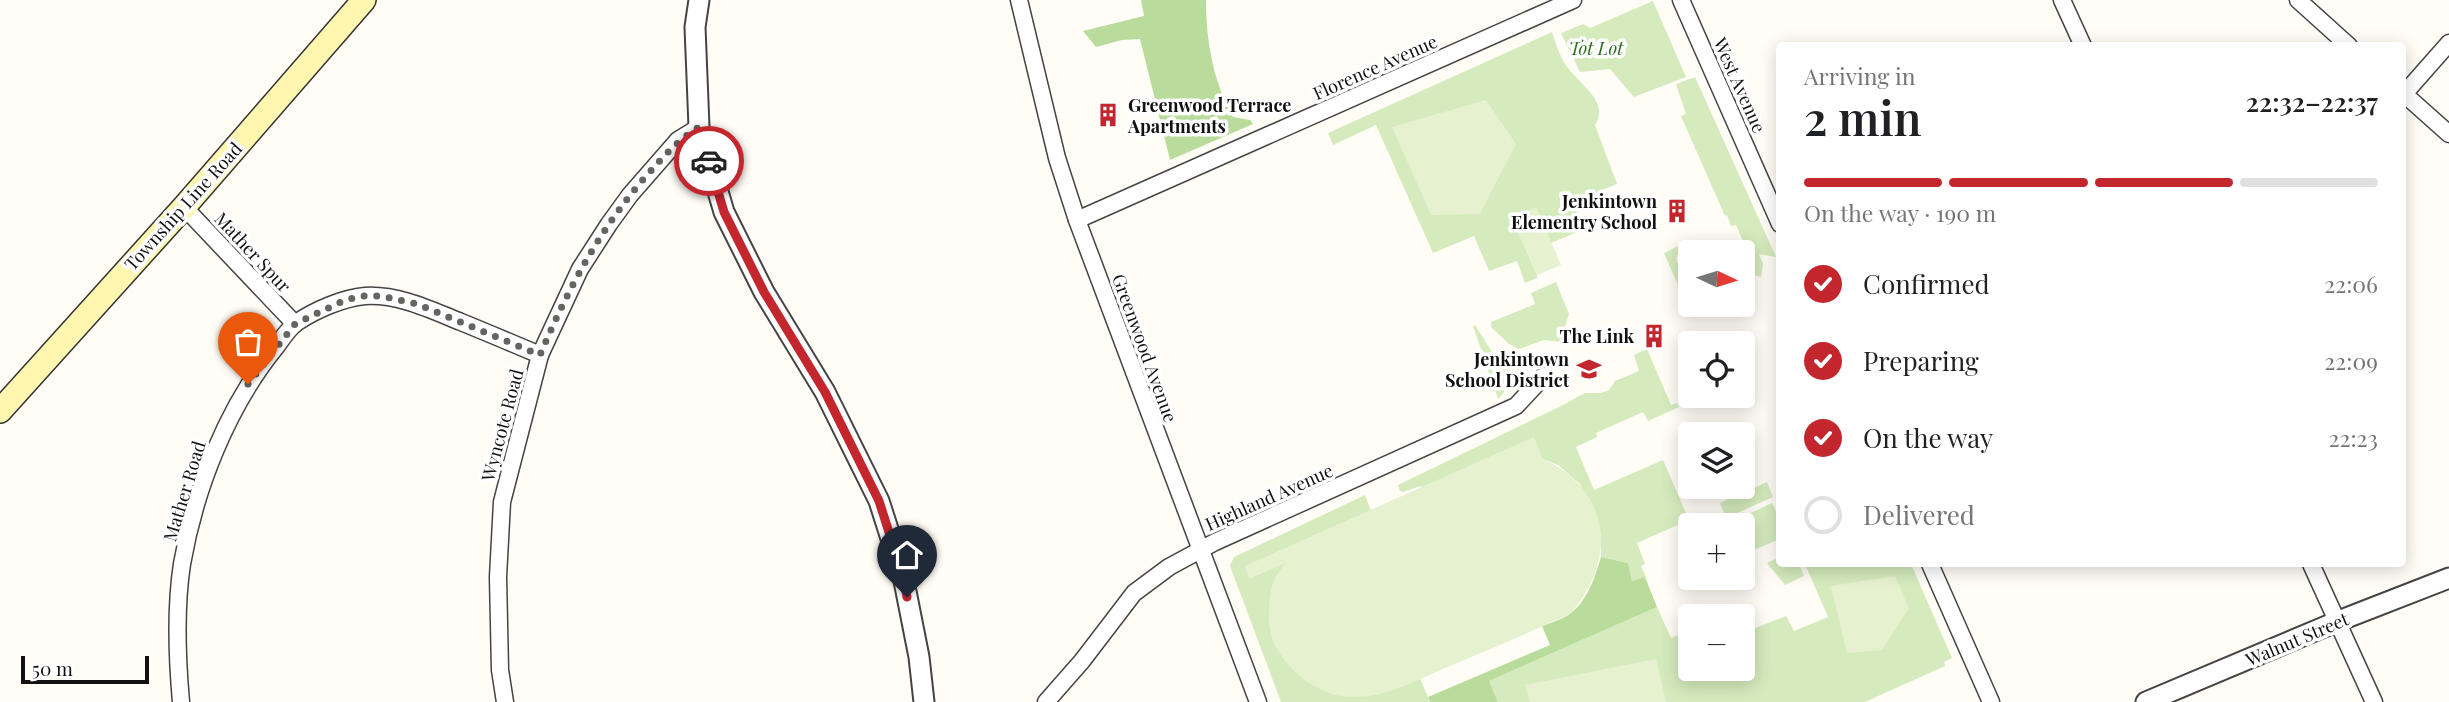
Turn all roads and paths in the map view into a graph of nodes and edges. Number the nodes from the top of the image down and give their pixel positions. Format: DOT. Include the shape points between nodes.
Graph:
graph roads {
  1 [pos="364,0"];
  2 [pos="699,0"];
  3 [pos="1019,0"];
  4 [pos="1573,0"];
  5 [pos="1681,0"];
  6 [pos="2062,0"];
  7 [pos="2298,0"];
  8 [pos="2081,42"];
  9 [pos="2345,42"];
  10 [pos="2449,43"];
  11 [pos="2406,90"];
  12 [pos="2406,96"];
  13 [pos="699,127"];
  14 [pos="2449,134"];
  15 [pos="184,207"];
  16 [pos="1776,214"];
  17 [pos="1077,220"];
  18 [pos="295,324"];
  19 [pos="540,355"];
  20 [pos="1544,376"];
  21 [pos="0,411"];
  22 [pos="1200,550"];
  23 [pos="1931,567"];
  24 [pos="2312,567"];
  25 [pos="2449,578"];
  26 [pos="2336,622"];
  27 [pos="181,702"];
  28 [pos="505,702"];
  29 [pos="924,702"];
  30 [pos="1046,702"];
  31 [pos="1258,702"];
  32 [pos="1991,702"];
  33 [pos="2146,702"];
  34 [pos="2374,702"];
  1 -- 15 [label="main road, Township Line Road"];
  2 -- 13 [label="street" via="695,27"];
  3 -- 17 [label="street, Greenwood Avenue" via="1057,158"];
  4 -- 17 [label="street, Florence Avenue"];
  5 -- 16 [label="street, West Avenue"];
  6 -- 8 [label="street"];
  7 -- 9 [label="street"];
  10 -- 11 [label="street"];
  12 -- 14 [label="street"];
  13 -- 19 [label="street, Wyncote Road" via="678,140 609,224 574,281"];
  13 -- 29 [label="street" via="724,212 764,292 825,392 879,501 903,576"];
  15 -- 18 [label="street, Mather Spur"];
  15 -- 21 [label="main road, Township Line Road"];
  17 -- 22 [label="street, Greenwood Avenue"];
  18 -- 19 [label="street, Mather Road" via="345,300 382,296 417,304"];
  18 -- 27 [label="street, Mather Road" via="248,384 229,420 191,526 179,605"];
  19 -- 28 [label="street, Wyncote Road" via="502,502 498,577"];
  20 -- 22 [label="street, Highland Avenue" via="1516,407"];
  22 -- 30 [label="street, Highland Avenue" via="1135,593"];
  22 -- 31 [label="street, Greenwood Avenue"];
  23 -- 32 [label="street"];
  24 -- 26 [label="street"];
  25 -- 26 [label="street, Walnut Street"];
  26 -- 33 [label="street, Walnut Street"];
  26 -- 34 [label="street"];
}
